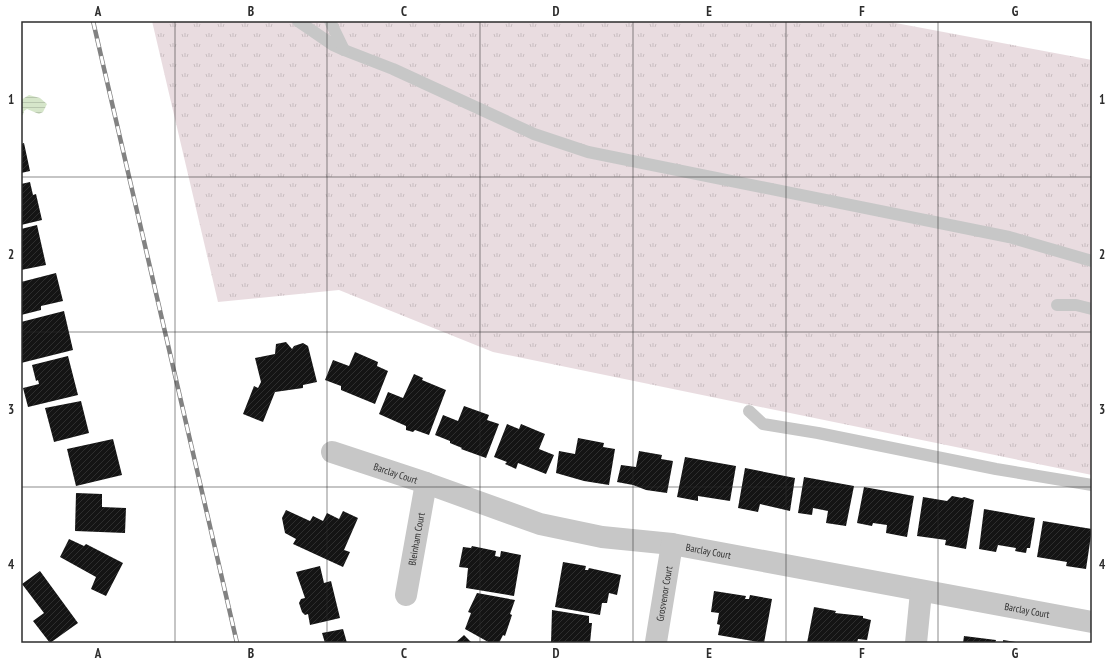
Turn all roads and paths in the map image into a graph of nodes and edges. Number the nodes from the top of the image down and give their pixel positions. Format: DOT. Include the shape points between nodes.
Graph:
graph roads {
  1 [pos="298,21"];
  2 [pos="330,21"];
  3 [pos="344,50"];
  4 [pos="1092,261"];
  5 [pos="1057,305"];
  6 [pos="1092,309"];
  7 [pos="750,411"];
  8 [pos="332,452"];
  9 [pos="426,483"];
  10 [pos="1092,486"];
  11 [pos="672,544"];
  12 [pos="922,592"];
  13 [pos="406,595"];
  14 [pos="1092,622"];
  15 [pos="656,642"];
  16 [pos="916,643"];
  1 -- 3 [label="lane"];
  2 -- 3 [label="lane"];
  3 -- 4 [label="lane" via="393,69 534,134 588,152 1009,237"];
  5 -- 6 [label="lane"];
  7 -- 10 [label="lane" via="763,424 818,432"];
  8 -- 9 [label="street, Barclay Court"];
  9 -- 11 [label="street, Barclay Court" via="540,524 602,537"];
  9 -- 13 [label="street, Bleinham Court"];
  11 -- 12 [label="street, Barclay Court"];
  11 -- 15 [label="street, Grosvenor Court"];
  12 -- 14 [label="street, Barclay Court"];
  12 -- 16 [label="street"];
}
